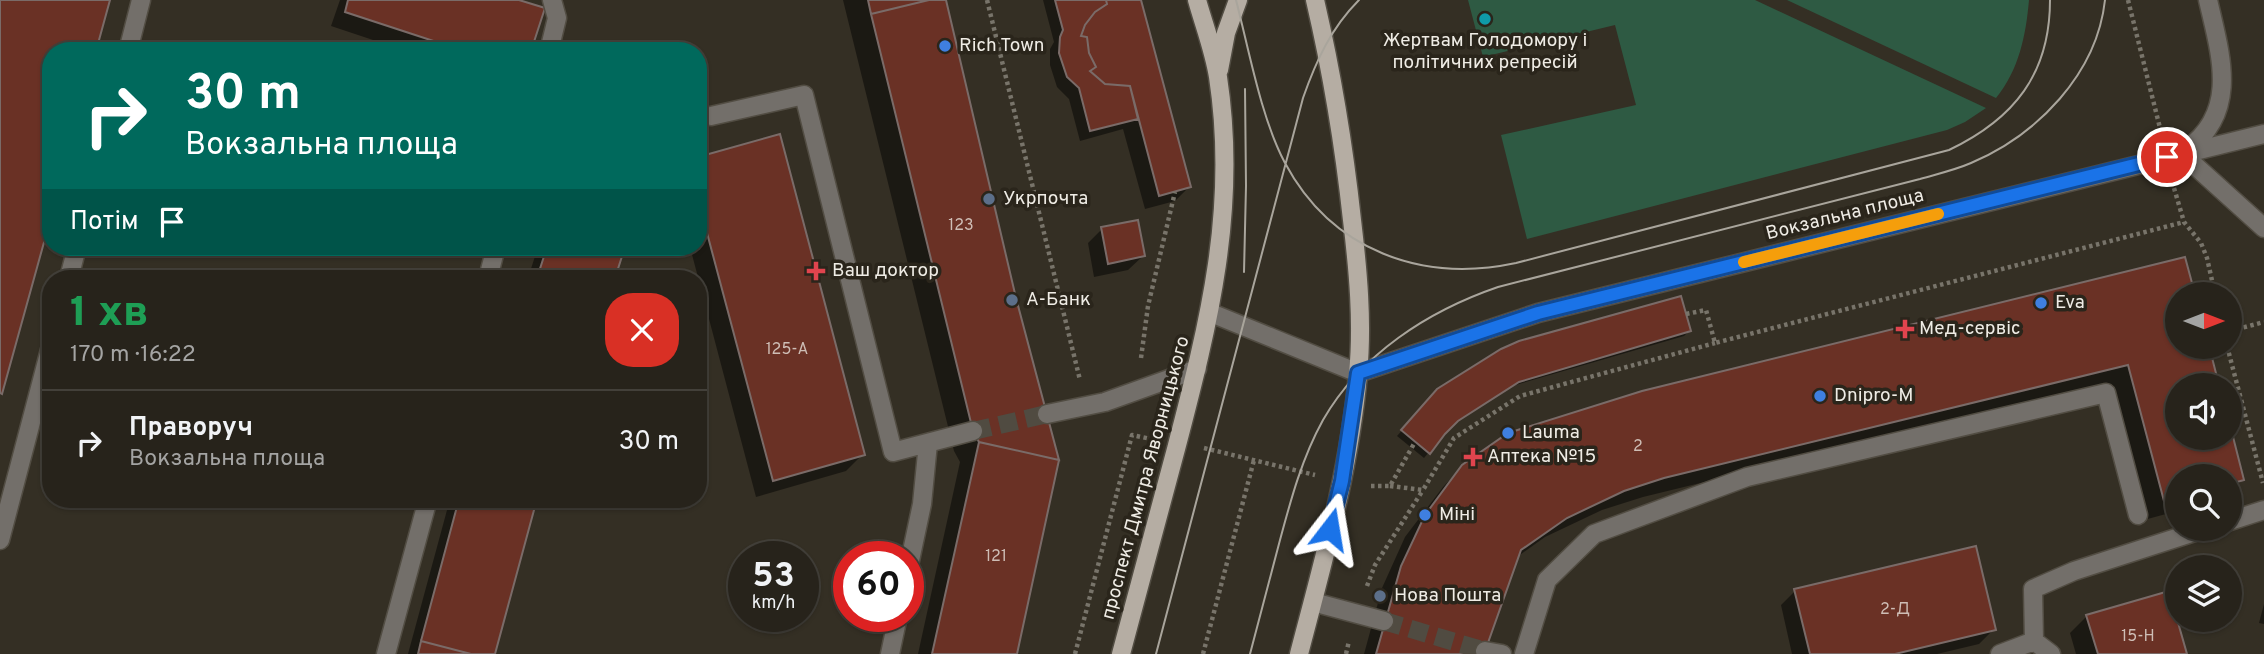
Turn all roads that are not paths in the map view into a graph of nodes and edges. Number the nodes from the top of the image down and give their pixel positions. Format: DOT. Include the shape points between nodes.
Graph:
graph roads {
  1 [pos="141,0"];
  2 [pos="552,0"];
  3 [pos="1198,0"];
  4 [pos="1238,0"];
  5 [pos="1315,0"];
  6 [pos="2208,0"];
  7 [pos="130,42"];
  8 [pos="550,42"];
  9 [pos="1218,75"];
  10 [pos="711,116"];
  11 [pos="2264,134"];
  12 [pos="2174,155"];
  13 [pos="2264,228"];
  14 [pos="1210,313"];
  15 [pos="1197,369"];
  16 [pos="1358,373"];
  17 [pos="42,380"];
  18 [pos="1047,414"];
  19 [pos="973,431"];
  20 [pos="928,443"];
  21 [pos="426,508"];
  22 [pos="2264,510"];
  23 [pos="2138,515"];
  24 [pos="2242,517"];
  25 [pos="0,540"];
  26 [pos="914,541"];
  27 [pos="2166,541"];
  28 [pos="1312,602"];
  29 [pos="1384,621"];
  30 [pos="895,632"];
  31 [pos="2034,641"];
  32 [pos="386,654"];
  33 [pos="890,654"];
  34 [pos="1121,654"];
  35 [pos="1299,654"];
  36 [pos="1524,654"];
  37 [pos="2000,654"];
  38 [pos="2051,654"];
  1 -- 7 [label="street"];
  2 -- 8 [label="street" via="557,18"];
  3 -- 9 [label="main road"];
  4 -- 9 [label="main road"];
  5 -- 16 [label="main road" via="1346,160 1360,306"];
  6 -- 12 [label="street, Вокзальна площа" via="2220,50 2221,100 2213,123 2198,141"];
  9 -- 14 [label="main road, проспект Дмитра Яворницького" via="1225,194"];
  10 -- 20 [label="street" via="804,95 893,452"];
  11 -- 12 [label="street"];
  12 -- 13 [label="street"];
  12 -- 16 [label="street, Вокзальна площа" via="1538,313"];
  14 -- 15 [label="main road, проспект Дмитра Яворницького"];
  14 -- 16 [label="street"];
  15 -- 18 [label="street" via="1104,402"];
  15 -- 34 [label="main road, проспект Дмитра Яворницького"];
  16 -- 28 [label="main road" via="1342,481"];
  17 -- 25 [label="street"];
  19 -- 20 [label="street"];
  20 -- 26 [label="street"];
  21 -- 32 [label="street"];
  22 -- 24 [label="street"];
  23 -- 36 [label="street" via="2106,393 1746,477 1594,534 1547,580"];
  27 -- 31 [label="street" via="2074,570 2033,589"];
  28 -- 29 [label="street"];
  28 -- 35 [label="main road"];
  30 -- 33 [label="street"];
  31 -- 37 [label="street"];
  31 -- 38 [label="street"];
}
